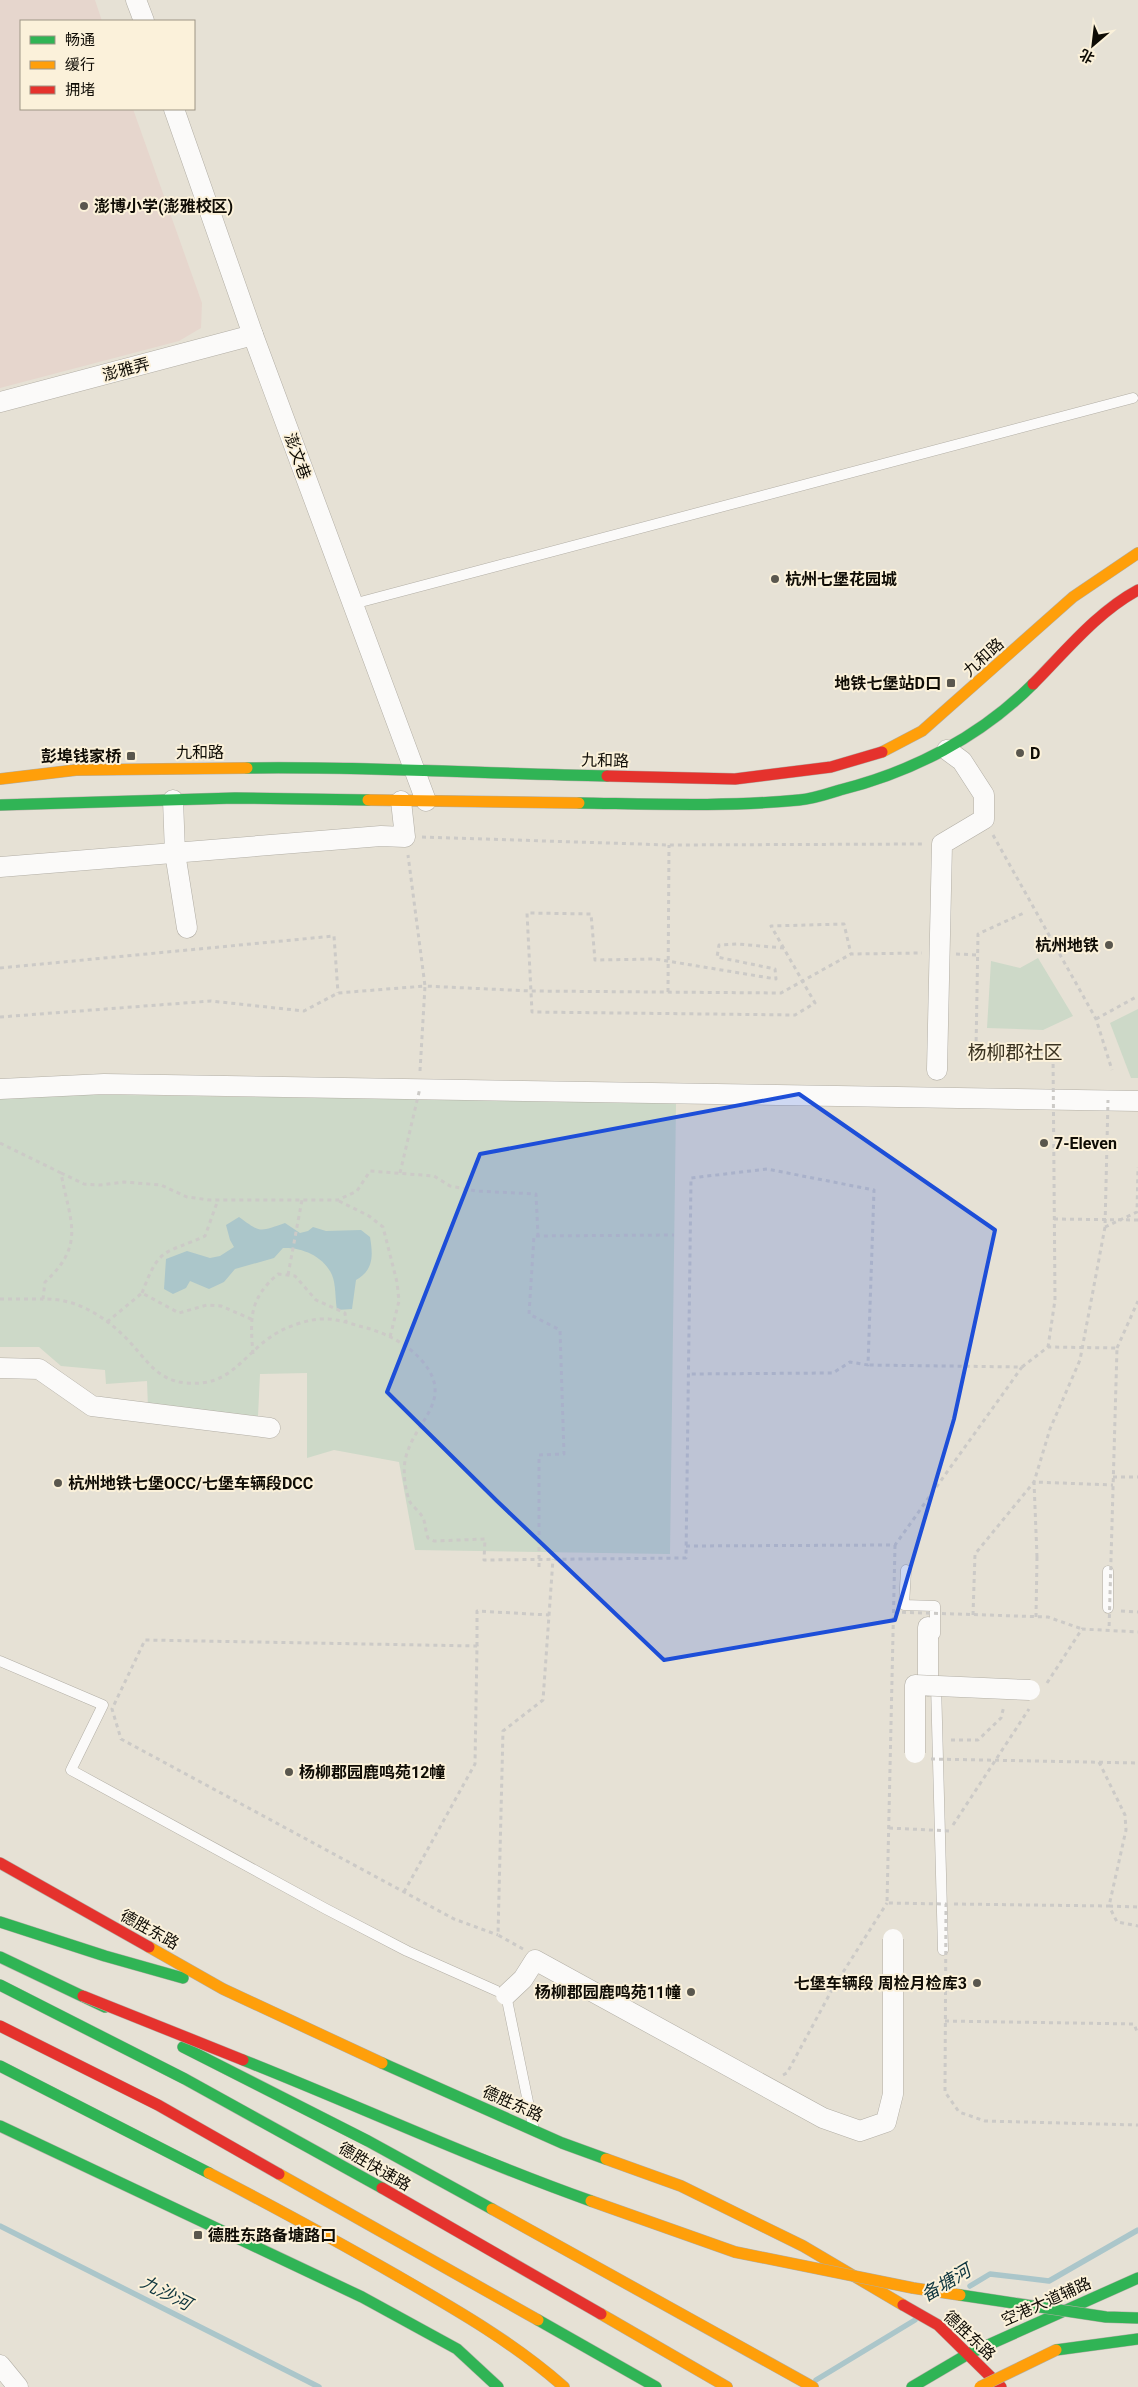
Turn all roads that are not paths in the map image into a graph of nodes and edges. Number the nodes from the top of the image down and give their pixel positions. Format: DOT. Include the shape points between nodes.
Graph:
graph roads {
  1 [pos="136,0"];
  2 [pos="144,20"];
  3 [pos="174,110"];
  4 [pos="253,336"];
  5 [pos="1133,398"];
  6 [pos="0,402"];
  7 [pos="1138,553"];
  8 [pos="1138,590"];
  9 [pos="353,604"];
  10 [pos="947,750"];
  11 [pos="415,771"];
  12 [pos="0,779"];
  13 [pos="173,800"];
  14 [pos="401,800"];
  15 [pos="426,801"];
  16 [pos="0,805"];
  17 [pos="175,853"];
  18 [pos="0,867"];
  19 [pos="187,928"];
  20 [pos="937,1070"];
  21 [pos="0,1089"];
  22 [pos="1138,1101"];
  23 [pos="0,1368"];
  24 [pos="270,1428"];
  25 [pos="906,1570"];
  26 [pos="1108,1571"];
  27 [pos="1108,1609"];
  28 [pos="928,1627"];
  29 [pos="0,1661"];
  30 [pos="928,1686"];
  31 [pos="1034,1695"];
  32 [pos="912,1757"];
  33 [pos="0,1863"];
  34 [pos="0,1922"];
  35 [pos="893,1939"];
  36 [pos="943,1950"];
  37 [pos="0,1957"];
  38 [pos="0,1985"];
  39 [pos="223,1989"];
  40 [pos="506,1995"];
  41 [pos="83,1996"];
  42 [pos="0,2026"];
  43 [pos="0,2066"];
  44 [pos="0,2126"];
  45 [pos="534,2130"];
  46 [pos="1138,2278"];
  47 [pos="1138,2318"];
  48 [pos="1138,2339"];
  49 [pos="968,2354"];
  50 [pos="0,2365"];
  51 [pos="18,2387"];
  52 [pos="498,2387"];
  53 [pos="564,2387"];
  54 [pos="656,2387"];
  55 [pos="727,2387"];
  56 [pos="813,2387"];
  57 [pos="912,2387"];
  58 [pos="980,2387"];
  59 [pos="1001,2387"];
  1 -- 2 [label="street"];
  3 -- 4 [label="street, 澎文巷"];
  4 -- 6 [label="street, 澎雅弄"];
  4 -- 9 [label="street, 澎文巷"];
  5 -- 9 [label="lane"];
  7 -- 11 [label="main road, 九和路" via="1073,597 922,732 882,752 832,767 735,779"];
  8 -- 10 [label="main road" via="1096,621 1019,698"];
  9 -- 11 [label="street, 澎文巷"];
  10 -- 15 [label="main road" via="877,781 801,800 695,805"];
  10 -- 20 [label="street" via="962,761 984,795 984,819 942,844"];
  11 -- 12 [label="main road, 九和路" via="321,767 94,770"];
  11 -- 15 [label="street, 澎文巷"];
  13 -- 14 [label="main road"];
  13 -- 16 [label="main road"];
  13 -- 17 [label="street"];
  14 -- 15 [label="main road"];
  14 -- 17 [label="street" via="405,837 382,836"];
  17 -- 18 [label="street"];
  17 -- 19 [label="street"];
  21 -- 22 [label="street" via="104,1084"];
  23 -- 24 [label="street" via="38,1369 92,1406"];
  25 -- 36 [label="lane" via="904,1605 935,1606"];
  26 -- 27 [label="lane"];
  28 -- 30 [label="street"];
  29 -- 40 [label="lane" via="103,1705 72,1770 334,1914"];
  30 -- 31 [label="street, bridge" via="1007,1689"];
  30 -- 32 [label="street, bridge" via="915,1685"];
  33 -- 39 [label="main road, 德胜东路"];
  34 -- 39 [label="main road"];
  35 -- 40 [label="street, bridge" via="893,2094 886,2122 860,2131 822,2118 535,1960 523,1979"];
  37 -- 41 [label="main road"];
  38 -- 55 [label="main road, 德胜快速路" via="292,2137"];
  39 -- 45 [label="main road, 德胜东路"];
  40 -- 45 [label="lane"];
  41 -- 47 [label="main road, bridge" via="357,2105 541,2183 735,2252 914,2288 1106,2317"];
  41 -- 56 [label="main road, bridge" via="368,2141"];
  42 -- 54 [label="main road" via="158,2106"];
  43 -- 53 [label="main road" via="142,2136 273,2206 507,2341"];
  44 -- 52 [label="main road" via="362,2297 457,2349"];
  45 -- 49 [label="main road, 德胜东路" via="681,2186 803,2246 934,2322"];
  46 -- 49 [label="main road, 空港大道辅路"];
  48 -- 58 [label="main road, bridge" via="1056,2350"];
  49 -- 57 [label="main road, 空港大道辅路"];
  49 -- 59 [label="main road, 德胜东路"];
  50 -- 51 [label="street"];
}
